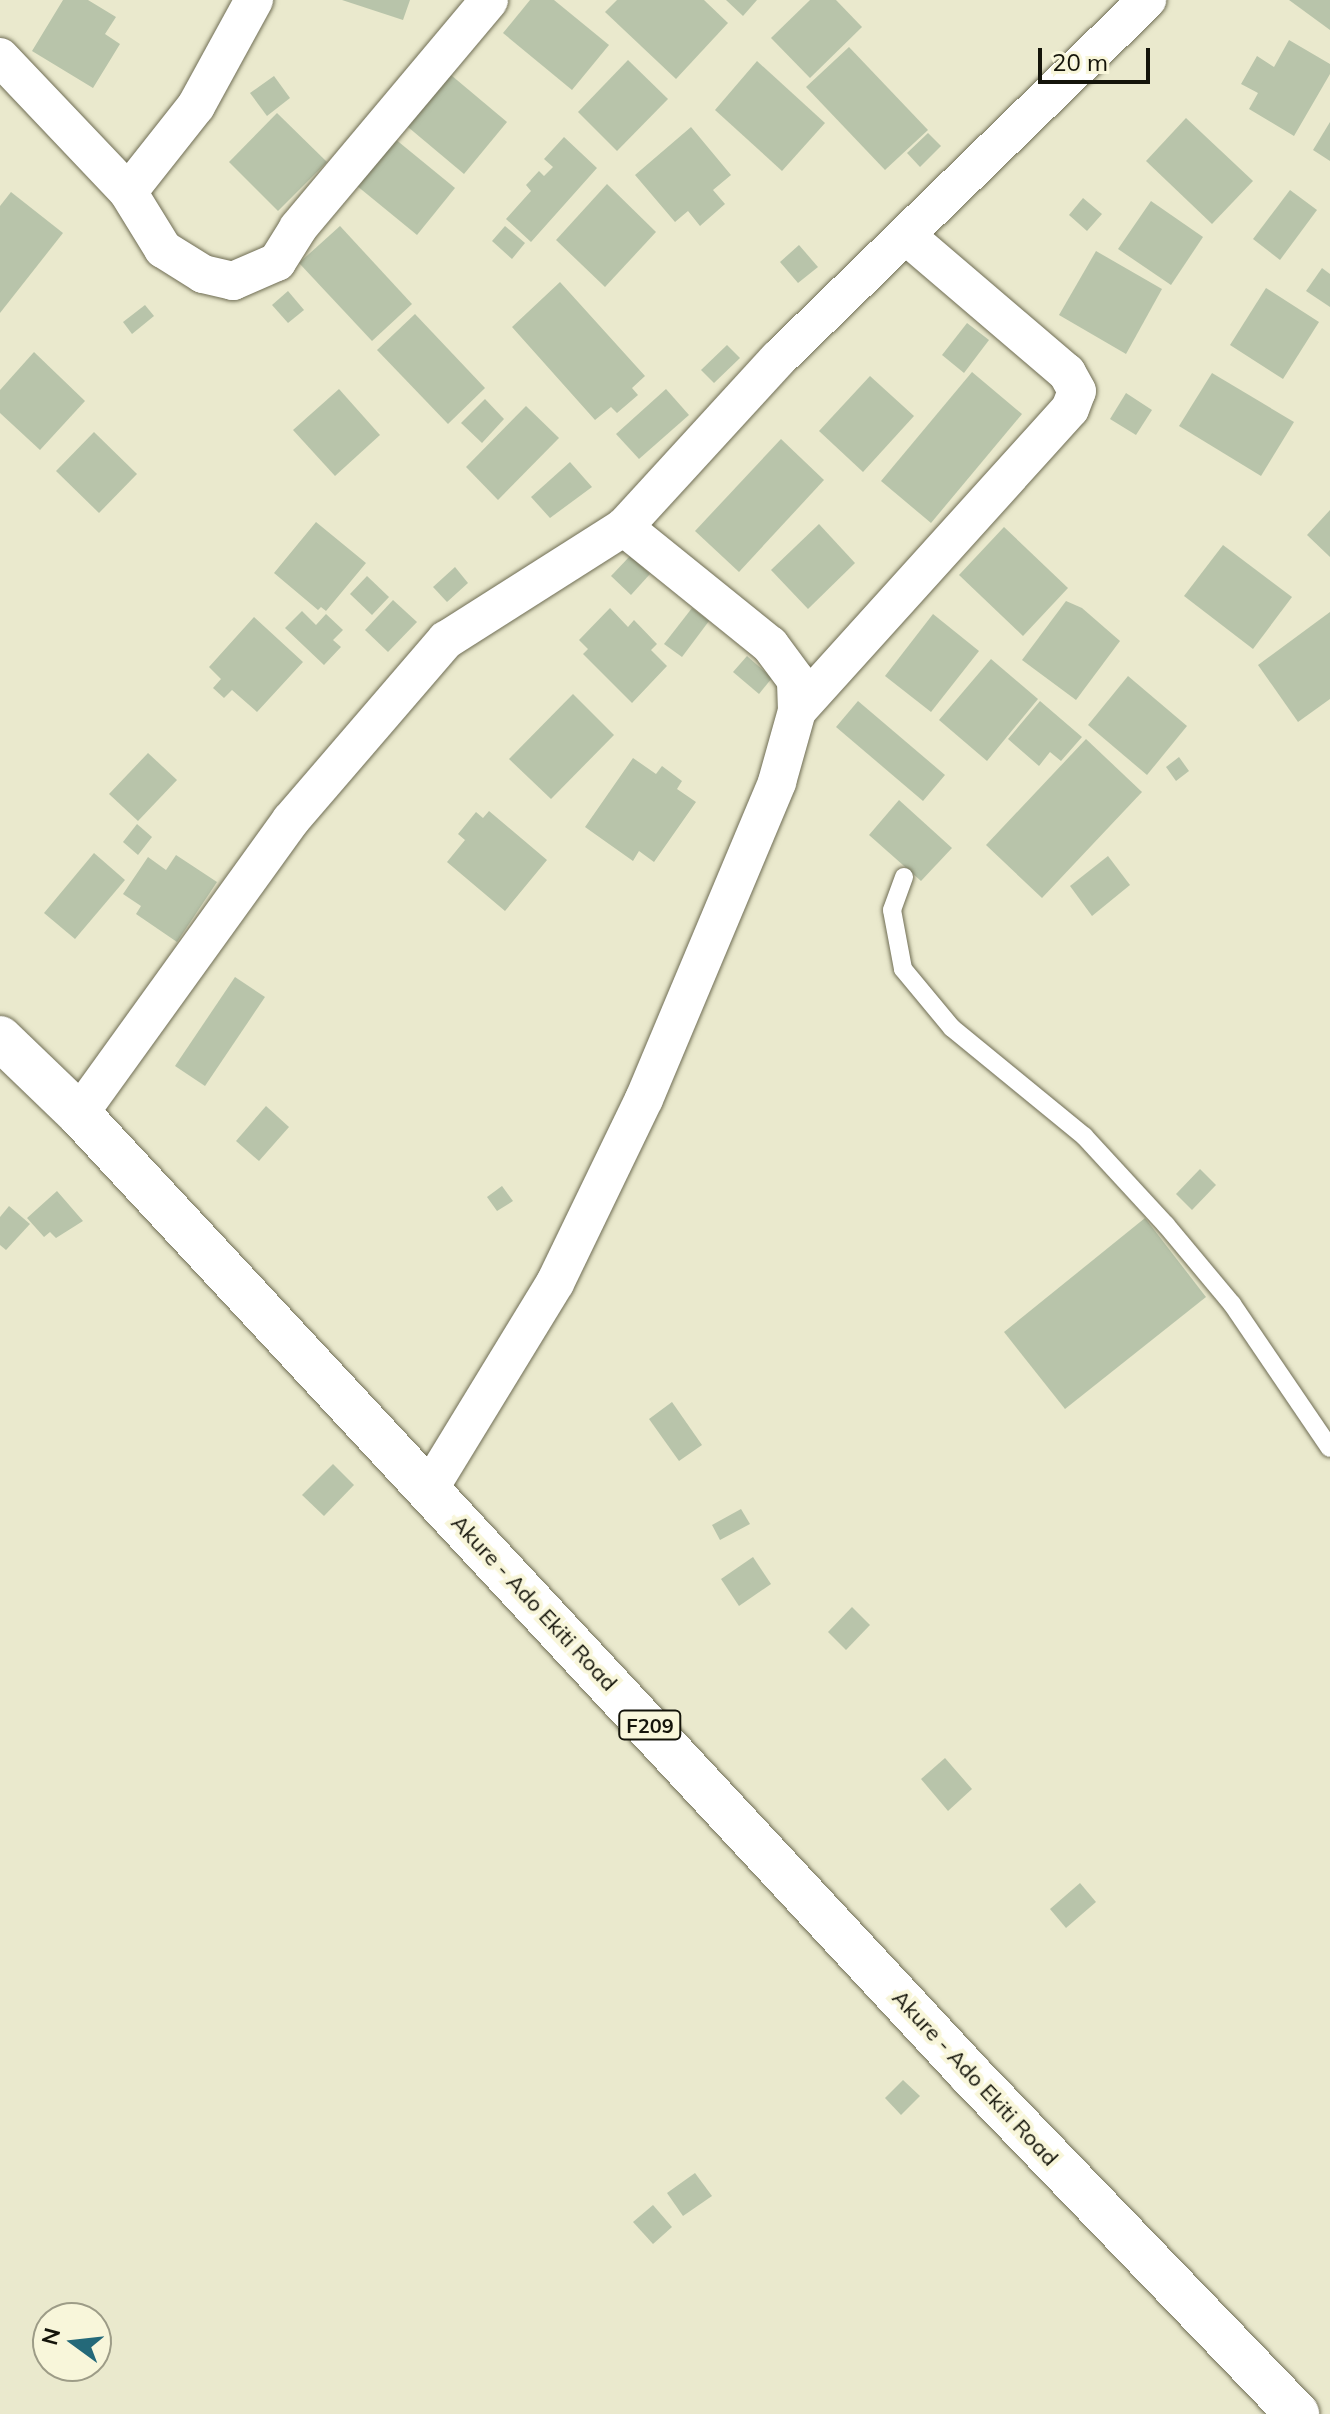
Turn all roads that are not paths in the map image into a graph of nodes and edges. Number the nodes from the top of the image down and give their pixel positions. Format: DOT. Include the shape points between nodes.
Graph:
graph roads {
  1 [pos="254,0"];
  2 [pos="489,0"];
  3 [pos="1147,0"];
  4 [pos="0,57"];
  5 [pos="128,192"];
  6 [pos="908,237"];
  7 [pos="624,527"];
  8 [pos="797,711"];
  9 [pos="904,877"];
  10 [pos="0,1038"];
  11 [pos="79,1114"];
  12 [pos="1330,1448"];
  13 [pos="428,1491"];
  14 [pos="1297,2414"];
  1 -- 5 [label="street" via="196,106"];
  2 -- 5 [label="street" via="298,228 277,262 233,281 203,274 163,249"];
  3 -- 6 [label="street"];
  4 -- 5 [label="street"];
  6 -- 7 [label="street" via="778,359"];
  6 -- 8 [label="street" via="1067,373 1077,391 1070,409"];
  7 -- 8 [label="street" via="770,645 796,680"];
  7 -- 11 [label="street" via="446,640 291,820"];
  8 -- 13 [label="street" via="777,782 644,1099 555,1283"];
  9 -- 12 [label="lane" via="892,910 894,938 913,982 952,1028 1084,1136 1166,1225 1232,1304"];
  10 -- 11 [label="main road, Akure - Ado Ekiti Road / F209"];
  11 -- 13 [label="main road, Akure - Ado Ekiti Road / F209"];
  13 -- 14 [label="main road, Akure - Ado Ekiti Road / F209" via="970,2074"];
}
